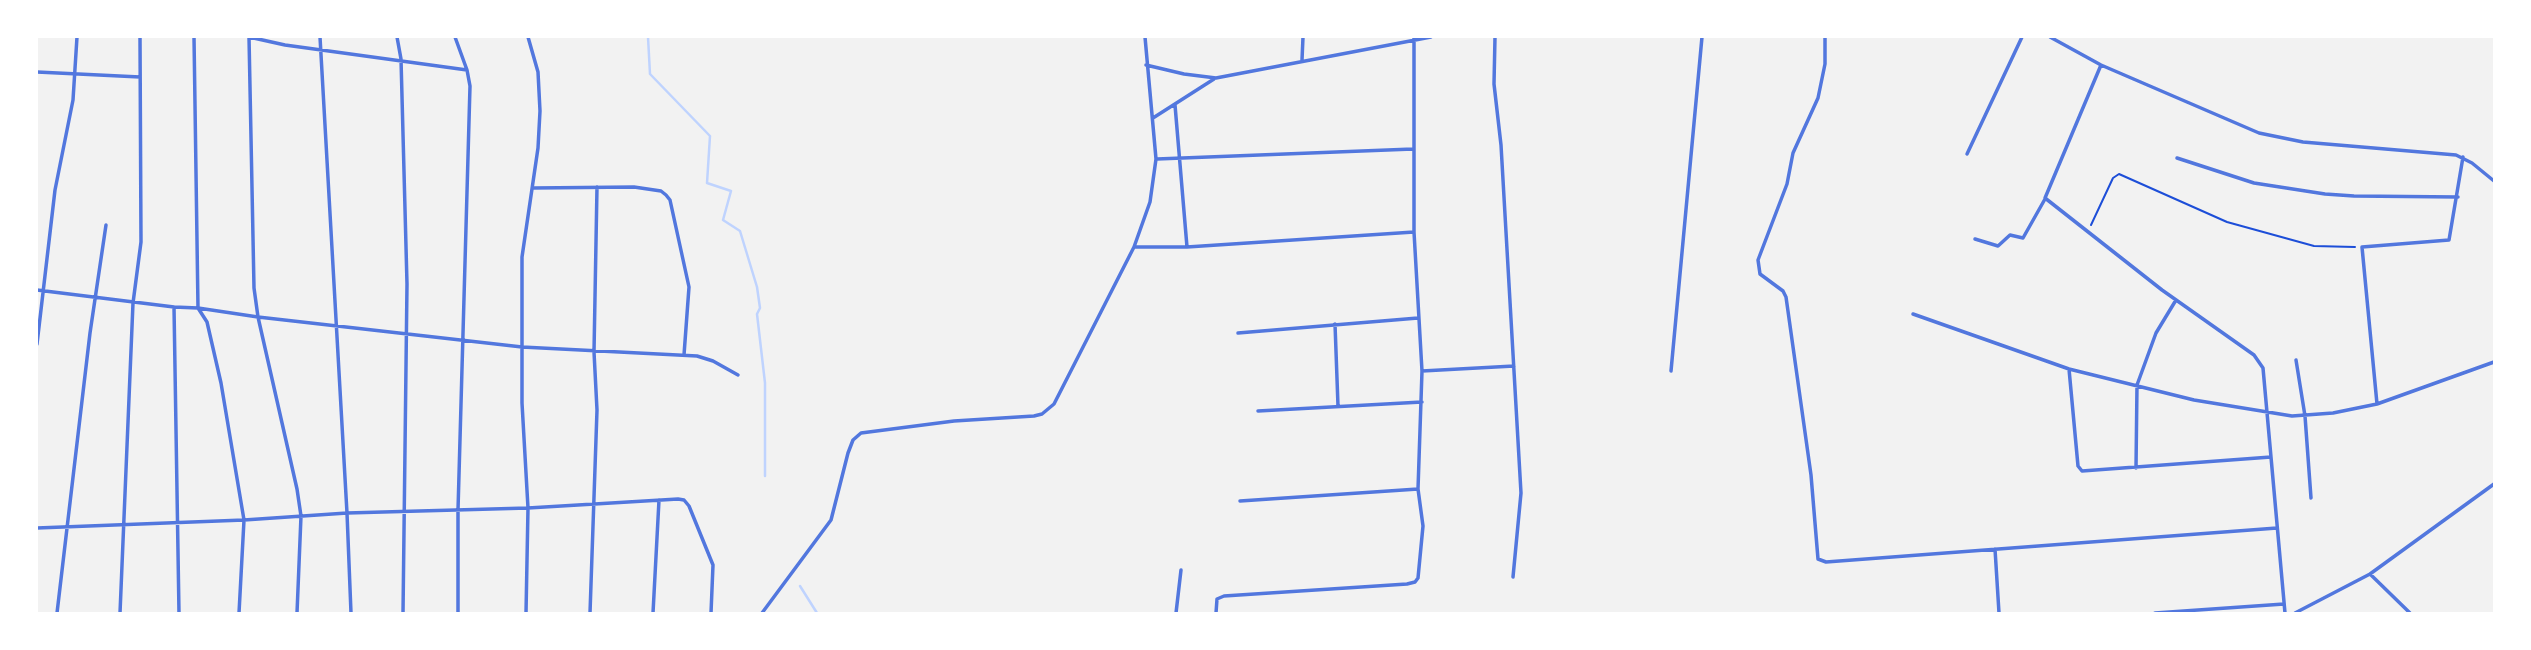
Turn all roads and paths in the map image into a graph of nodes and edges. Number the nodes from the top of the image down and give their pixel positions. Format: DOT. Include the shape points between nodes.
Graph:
graph roads {
  1 [pos="76,37"];
  2 [pos="140,37"];
  3 [pos="194,37"];
  4 [pos="249,37"];
  5 [pos="320,37"];
  6 [pos="397,37"];
  7 [pos="455,37"];
  8 [pos="528,37"];
  9 [pos="1145,37"];
  10 [pos="1303,37"];
  11 [pos="1431,37"];
  12 [pos="1495,37"];
  13 [pos="1702,37"];
  14 [pos="1825,37"];
  15 [pos="2022,37"];
  16 [pos="2050,37"];
  17 [pos="1414,38"];
  18 [pos="321,48"];
  19 [pos="401,59"];
  20 [pos="1302,60"];
  21 [pos="1146,65"];
  22 [pos="2101,65"];
  23 [pos="467,70"];
  24 [pos="37,72"];
  25 [pos="74,74"];
  26 [pos="140,77"];
  27 [pos="1216,78"];
  28 [pos="1175,104"];
  29 [pos="1152,118"];
  30 [pos="1413,149"];
  31 [pos="1967,153"];
  32 [pos="1179,157"];
  33 [pos="2463,157"];
  34 [pos="2177,158"];
  35 [pos="1156,159"];
  36 [pos="2494,181"];
  37 [pos="597,187"];
  38 [pos="532,188"];
  39 [pos="2458,197"];
  40 [pos="2045,198"];
  41 [pos="106,225"];
  42 [pos="1414,232"];
  43 [pos="2088,232"];
  44 [pos="1975,239"];
  45 [pos="1134,247"];
  46 [pos="1186,247"];
  47 [pos="2362,247"];
  48 [pos="37,290"];
  49 [pos="44,291"];
  50 [pos="95,298"];
  51 [pos="2176,300"];
  52 [pos="134,303"];
  53 [pos="174,307"];
  54 [pos="198,307"];
  55 [pos="1913,314"];
  56 [pos="258,317"];
  57 [pos="1418,318"];
  58 [pos="1335,324"];
  59 [pos="335,325"];
  60 [pos="405,333"];
  61 [pos="1238,333"];
  62 [pos="464,341"];
  63 [pos="37,344"];
  64 [pos="522,347"];
  65 [pos="594,352"];
  66 [pos="684,355"];
  67 [pos="2296,360"];
  68 [pos="2494,362"];
  69 [pos="1514,366"];
  70 [pos="2069,369"];
  71 [pos="1422,371"];
  72 [pos="1671,371"];
  73 [pos="738,374"];
  74 [pos="2137,385"];
  75 [pos="1422,401"];
  76 [pos="2377,404"];
  77 [pos="1338,406"];
  78 [pos="1258,411"];
  79 [pos="2269,414"];
  80 [pos="2305,416"];
  81 [pos="2271,457"];
  82 [pos="2136,467"];
  83 [pos="2494,484"];
  84 [pos="1418,489"];
  85 [pos="2311,498"];
  86 [pos="659,500"];
  87 [pos="1240,501"];
  88 [pos="594,504"];
  89 [pos="528,508"];
  90 [pos="458,510"];
  91 [pos="405,512"];
  92 [pos="347,513"];
  93 [pos="301,516"];
  94 [pos="244,520"];
  95 [pos="179,522"];
  96 [pos="123,525"];
  97 [pos="37,528"];
  98 [pos="67,528"];
  99 [pos="2277,528"];
  100 [pos="1995,549"];
  101 [pos="1181,570"];
  102 [pos="2370,574"];
  103 [pos="1513,577"];
  104 [pos="2284,604"];
  105 [pos="765,612"];
  106 [pos="57,613"];
  107 [pos="120,613"];
  108 [pos="178,613"];
  109 [pos="239,613"];
  110 [pos="297,613"];
  111 [pos="351,613"];
  112 [pos="403,613"];
  113 [pos="458,613"];
  114 [pos="526,613"];
  115 [pos="590,613"];
  116 [pos="653,613"];
  117 [pos="711,613"];
  118 [pos="1176,613"];
  119 [pos="1216,613"];
  120 [pos="1999,613"];
  121 [pos="2155,613"];
  122 [pos="2285,613"];
  123 [pos="2295,613"];
  124 [pos="2410,613"];
  1 -- 25 [label="street"];
  2 -- 26 [label="street"];
  3 -- 54 [label="street"];
  4 -- 18 [label="street"];
  4 -- 56 [label="street"];
  5 -- 18 [label="street"];
  6 -- 19 [label="street"];
  7 -- 23 [label="street"];
  8 -- 38 [label="street" via="538,72 540,111"];
  9 -- 21 [label="street"];
  10 -- 20 [label="street"];
  11 -- 17 [label="street"];
  12 -- 69 [label="street" via="1494,84"];
  13 -- 72 [label="street"];
  14 -- 100 [label="street" via="1818,98 1793,153 1787,184 1758,260 1760,274 1786,297 1817,553 1821,561"];
  15 -- 31 [label="street"];
  16 -- 22 [label="street"];
  17 -- 20 [label="street"];
  17 -- 30 [label="street"];
  18 -- 19 [label="street"];
  18 -- 59 [label="street"];
  19 -- 23 [label="street"];
  19 -- 60 [label="street"];
  20 -- 27 [label="street"];
  21 -- 27 [label="street"];
  21 -- 29 [label="street"];
  22 -- 33 [label="street" via="2259,133 2303,142"];
  22 -- 40 [label="street"];
  23 -- 62 [label="street"];
  24 -- 25 [label="street"];
  25 -- 26 [label="street"];
  25 -- 49 [label="street"];
  26 -- 52 [label="street" via="141,243"];
  27 -- 28 [label="street"];
  28 -- 29 [label="street"];
  28 -- 32 [label="street"];
  29 -- 35 [label="street"];
  30 -- 32 [label="street"];
  30 -- 42 [label="street"];
  32 -- 35 [label="street"];
  32 -- 46 [label="street"];
  33 -- 36 [label="street"];
  33 -- 39 [label="street"];
  34 -- 39 [label="street" via="2254,183 2325,194"];
  35 -- 45 [label="street" via="1150,202"];
  37 -- 38 [label="street"];
  37 -- 65 [label="street"];
  37 -- 66 [label="street" via="652,189 670,200 689,287"];
  38 -- 64 [label="street" via="522,257"];
  39 -- 47 [label="street" via="2449,240"];
  40 -- 43 [label="street"];
  40 -- 44 [label="street" via="2022,238 2010,235 1998,246"];
  41 -- 50 [label="street"];
  42 -- 46 [label="street"];
  42 -- 57 [label="street"];
  43 -- 47 [label="path" via="2119,174 2227,222 2314,246"];
  43 -- 51 [label="street"];
  45 -- 46 [label="street"];
  45 -- 105 [label="street" via="1049,410 1034,416 861,433 853,440 831,520"];
  47 -- 76 [label="street"];
  48 -- 49 [label="street"];
  49 -- 50 [label="street"];
  49 -- 63 [label="street"];
  50 -- 52 [label="street"];
  50 -- 98 [label="street"];
  51 -- 74 [label="street" via="2156,333"];
  51 -- 79 [label="street" via="2259,361"];
  52 -- 53 [label="street"];
  52 -- 96 [label="street"];
  53 -- 54 [label="street"];
  53 -- 95 [label="street"];
  54 -- 56 [label="street"];
  54 -- 94 [label="street" via="207,322 221,383"];
  55 -- 70 [label="street"];
  56 -- 59 [label="street"];
  56 -- 93 [label="street"];
  57 -- 58 [label="street"];
  57 -- 71 [label="street"];
  58 -- 61 [label="street"];
  58 -- 77 [label="street"];
  59 -- 60 [label="street"];
  59 -- 92 [label="street"];
  60 -- 62 [label="street"];
  60 -- 91 [label="street"];
  62 -- 64 [label="street"];
  62 -- 90 [label="street"];
  64 -- 65 [label="street"];
  64 -- 89 [label="street"];
  65 -- 66 [label="street"];
  65 -- 88 [label="street"];
  66 -- 73 [label="street" via="713,361"];
  67 -- 80 [label="street"];
  68 -- 76 [label="street"];
  69 -- 71 [label="street"];
  69 -- 103 [label="street" via="1521,493"];
  70 -- 74 [label="street"];
  70 -- 82 [label="street" via="2080,469"];
  71 -- 75 [label="street"];
  74 -- 79 [label="street"];
  74 -- 82 [label="street"];
  75 -- 77 [label="street"];
  75 -- 84 [label="street"];
  76 -- 80 [label="street"];
  77 -- 78 [label="street"];
  79 -- 80 [label="street"];
  79 -- 81 [label="street"];
  80 -- 85 [label="street"];
  81 -- 82 [label="street"];
  81 -- 99 [label="street"];
  83 -- 102 [label="street"];
  84 -- 87 [label="street"];
  84 -- 119 [label="street" via="1423,526 1420,573 1415,582 1224,596 1217,599"];
  86 -- 88 [label="street"];
  86 -- 116 [label="street"];
  86 -- 117 [label="street" via="684,500 689,506 713,565"];
  88 -- 89 [label="street"];
  88 -- 115 [label="street"];
  89 -- 90 [label="street"];
  89 -- 114 [label="street"];
  90 -- 91 [label="street"];
  90 -- 113 [label="street"];
  91 -- 92 [label="street"];
  91 -- 112 [label="street"];
  92 -- 93 [label="street"];
  92 -- 111 [label="street"];
  93 -- 94 [label="street"];
  93 -- 110 [label="street"];
  94 -- 95 [label="street"];
  94 -- 109 [label="street"];
  95 -- 96 [label="street"];
  95 -- 108 [label="street"];
  96 -- 98 [label="street"];
  96 -- 107 [label="street"];
  97 -- 98 [label="street"];
  98 -- 106 [label="street"];
  99 -- 100 [label="street"];
  99 -- 104 [label="street"];
  100 -- 120 [label="street"];
  101 -- 118 [label="street"];
  102 -- 123 [label="street"];
  102 -- 124 [label="street"];
  104 -- 121 [label="street"];
  104 -- 122 [label="street"];
}
